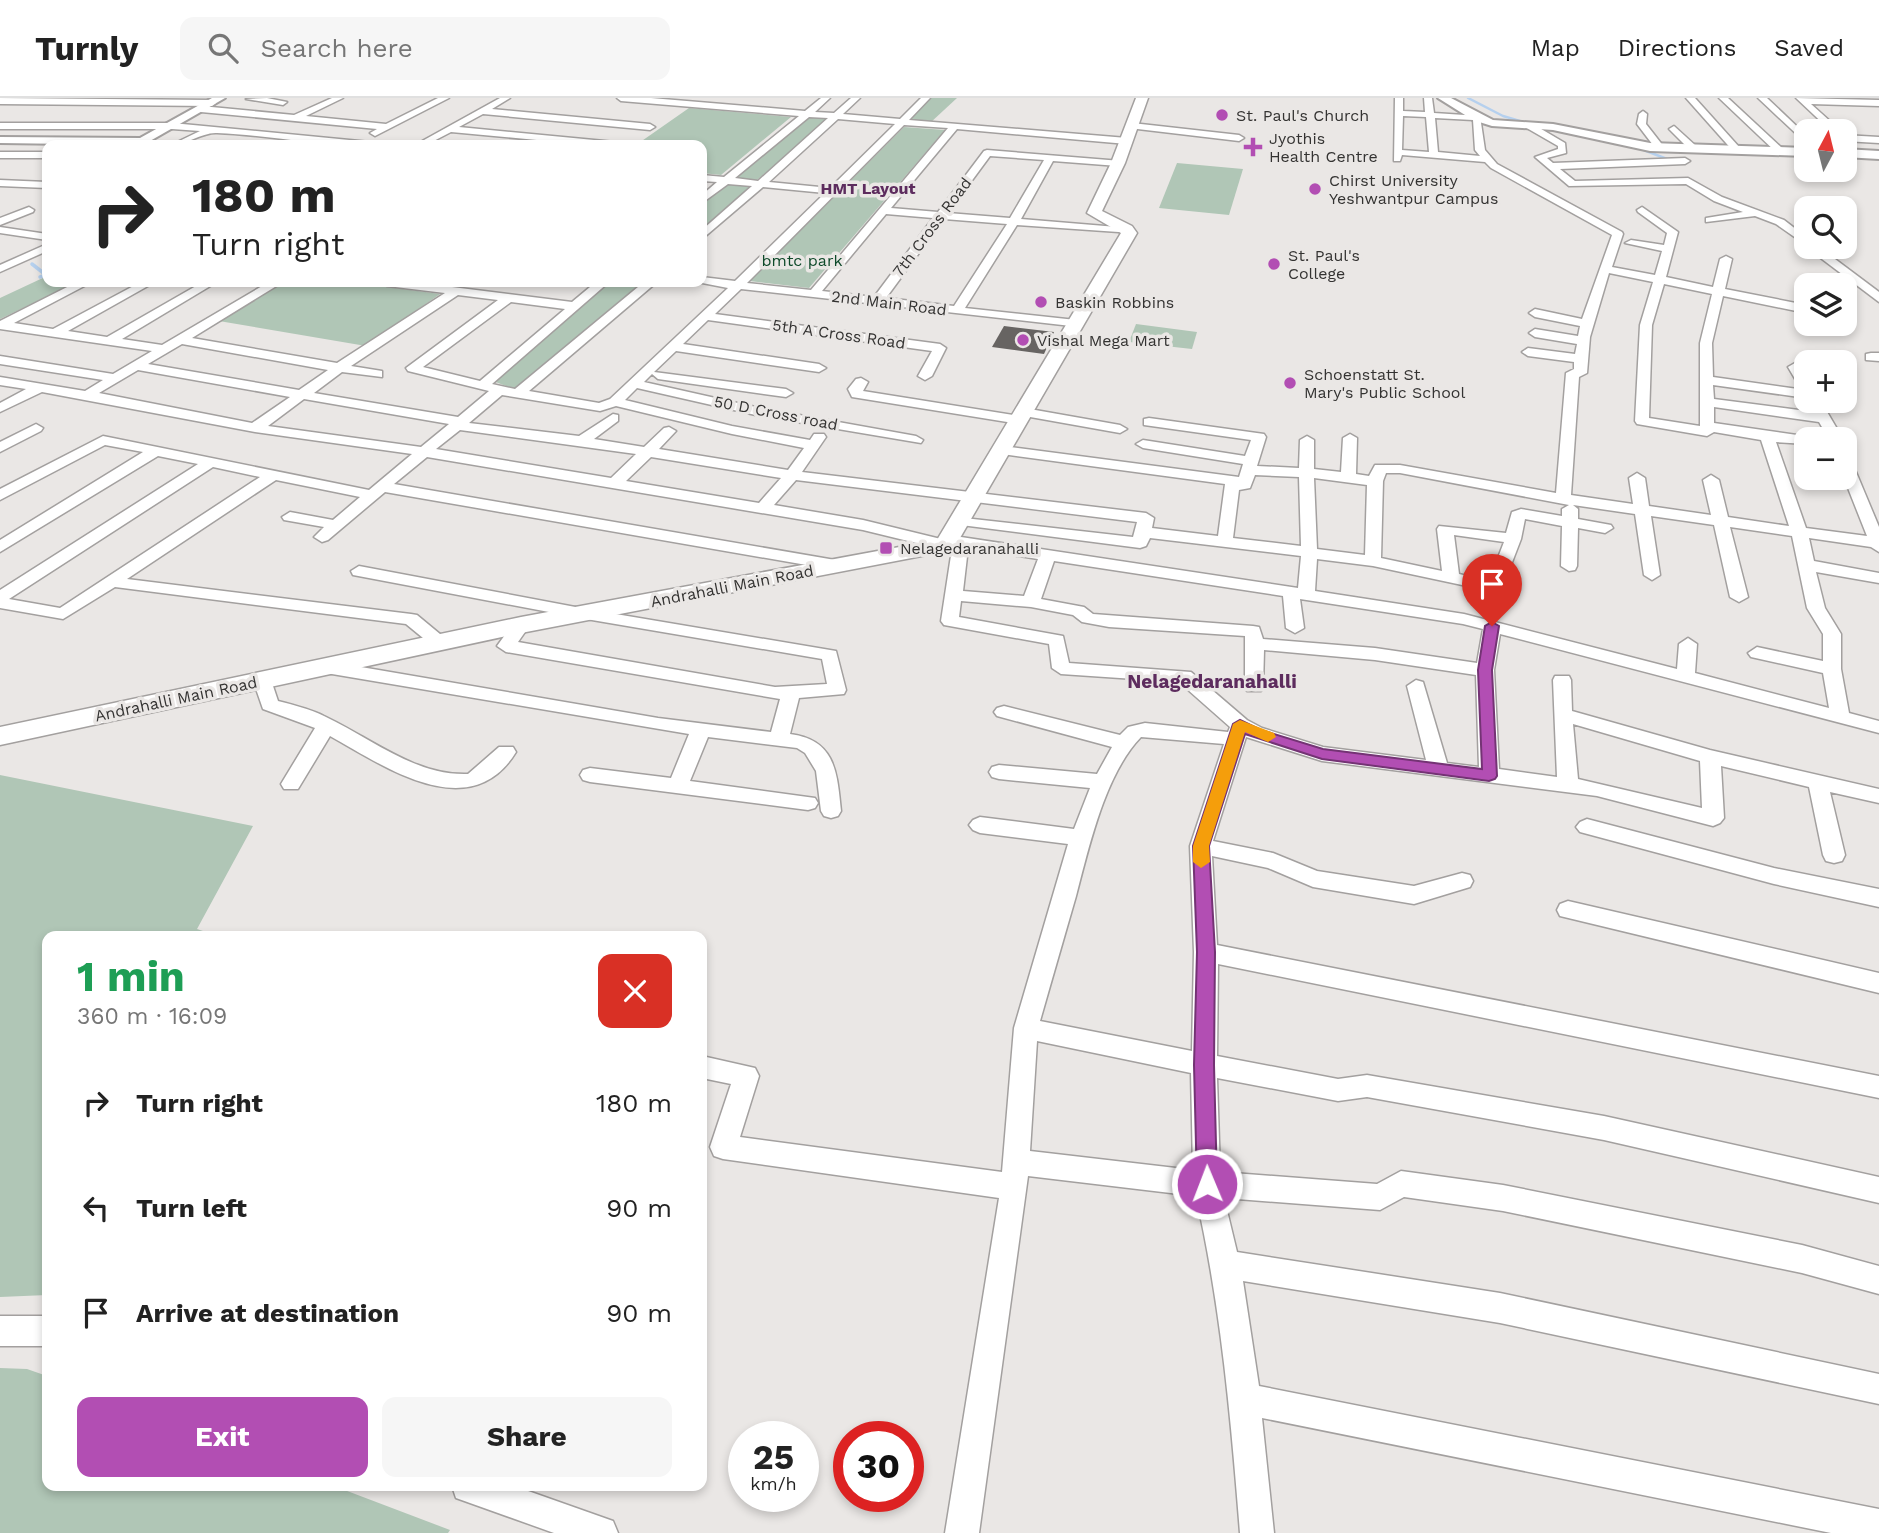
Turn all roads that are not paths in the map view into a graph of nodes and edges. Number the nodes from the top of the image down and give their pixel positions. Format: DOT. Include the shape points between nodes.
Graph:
graph roads {
  1 [pos="241,98"];
  2 [pos="340,98"];
  3 [pos="423,98"];
  4 [pos="506,98"];
  5 [pos="621,98"];
  6 [pos="773,98"];
  7 [pos="826,98"];
  8 [pos="856,98"];
  9 [pos="926,98"];
  10 [pos="1142,98"];
  11 [pos="1399,98"];
  12 [pos="1428,98"];
  13 [pos="1443,98"];
  14 [pos="1690,98"];
  15 [pos="1723,98"];
  16 [pos="1762,98"];
  17 [pos="23,99"];
  18 [pos="444,99"];
  19 [pos="1802,99"];
  20 [pos="287,100"];
  21 [pos="0,101"];
  22 [pos="211,103"];
  23 [pos="1879,103"];
  24 [pos="684,104"];
  25 [pos="1813,109"];
  26 [pos="758,110"];
  27 [pos="0,111"];
  28 [pos="481,111"];
  29 [pos="673,111"];
  30 [pos="1399,113"];
  31 [pos="255,114"];
  32 [pos="806,114"];
  33 [pos="1643,114"];
  34 [pos="163,115"];
  35 [pos="1430,115"];
  36 [pos="1850,115"];
  37 [pos="187,116"];
  38 [pos="835,117"];
  39 [pos="296,118"];
  40 [pos="1477,118"];
  41 [pos="662,119"];
  42 [pos="1823,119"];
  43 [pos="902,123"];
  44 [pos="1528,125"];
  45 [pos="0,126"];
  46 [pos="170,127"];
  47 [pos="388,127"];
  48 [pos="650,127"];
  49 [pos="953,128"];
  50 [pos="449,129"];
  51 [pos="1674,129"];
  52 [pos="1794,129"];
  53 [pos="211,130"];
  54 [pos="248,133"];
  55 [pos="1129,134"];
  56 [pos="296,138"];
  57 [pos="1240,138"];
  58 [pos="0,139"];
  59 [pos="632,139"];
  60 [pos="1857,139"];
  61 [pos="42,140"];
  62 [pos="145,140"];
  63 [pos="187,140"];
  64 [pos="232,140"];
  65 [pos="291,140"];
  66 [pos="312,140"];
  67 [pos="363,140"];
  68 [pos="429,140"];
  69 [pos="563,140"];
  70 [pos="1879,140"];
  71 [pos="1857,146"];
  72 [pos="1693,148"];
  73 [pos="1653,150"];
  74 [pos="1737,150"];
  75 [pos="1780,151"];
  76 [pos="1794,152"];
  77 [pos="1873,154"];
  78 [pos="0,155"];
  79 [pos="42,155"];
  80 [pos="1434,155"];
  81 [pos="1050,158"];
  82 [pos="1486,159"];
  83 [pos="1663,162"];
  84 [pos="1118,163"];
  85 [pos="0,166"];
  86 [pos="1552,170"];
  87 [pos="1535,174"];
  88 [pos="1511,176"];
  89 [pos="707,178"];
  90 [pos="726,180"];
  91 [pos="1709,180"];
  92 [pos="1688,181"];
  93 [pos="0,182"];
  94 [pos="760,184"];
  95 [pos="42,185"];
  96 [pos="834,191"];
  97 [pos="707,196"];
  98 [pos="29,210"];
  99 [pos="1642,210"];
  100 [pos="884,211"];
  101 [pos="1752,214"];
  102 [pos="940,216"];
  103 [pos="1710,220"];
  104 [pos="0,222"];
  105 [pos="1013,223"];
  106 [pos="0,230"];
  107 [pos="1129,231"];
  108 [pos="707,232"];
  109 [pos="1794,233"];
  110 [pos="42,236"];
  111 [pos="1631,243"];
  112 [pos="42,249"];
  113 [pos="1670,249"];
  114 [pos="1726,259"];
  115 [pos="1825,259"];
  116 [pos="0,269"];
  117 [pos="1606,269"];
  118 [pos="1658,279"];
  119 [pos="707,282"];
  120 [pos="738,285"];
  121 [pos="76,287"];
  122 [pos="140,287"];
  123 [pos="202,287"];
  124 [pos="269,287"];
  125 [pos="425,287"];
  126 [pos="597,287"];
  127 [pos="645,287"];
  128 [pos="456,291"];
  129 [pos="1720,291"];
  130 [pos="813,295"];
  131 [pos="508,298"];
  132 [pos="1879,298"];
  133 [pos="877,302"];
  134 [pos="573,306"];
  135 [pos="1794,306"];
  136 [pos="957,311"];
  137 [pos="1535,313"];
  138 [pos="706,316"];
  139 [pos="1586,323"];
  140 [pos="1076,324"];
  141 [pos="1,325"];
  142 [pos="1535,332"];
  143 [pos="55,333"];
  144 [pos="180,340"];
  145 [pos="109,341"];
  146 [pos="1583,341"];
  147 [pos="674,347"];
  148 [pos="164,349"];
  149 [pos="1528,352"];
  150 [pos="1580,359"];
  151 [pos="0,360"];
  152 [pos="135,366"];
  153 [pos="339,368"];
  154 [pos="819,368"];
  155 [pos="377,374"];
  156 [pos="925,376"];
  157 [pos="116,378"];
  158 [pos="641,379"];
  159 [pos="1707,380"];
  160 [pos="0,381"];
  161 [pos="861,382"];
  162 [pos="483,384"];
  163 [pos="41,387"];
  164 [pos="499,390"];
  165 [pos="1794,392"];
  166 [pos="786,393"];
  167 [pos="517,394"];
  168 [pos="87,395"];
  169 [pos="299,396"];
  170 [pos="615,402"];
  171 [pos="1707,402"];
  172 [pos="0,408"];
  173 [pos="1821,413"];
  174 [pos="1022,416"];
  175 [pos="612,418"];
  176 [pos="1824,418"];
  177 [pos="461,422"];
  178 [pos="1149,422"];
  179 [pos="828,424"];
  180 [pos="1707,426"];
  181 [pos="1829,427"];
  182 [pos="36,428"];
  183 [pos="255,428"];
  184 [pos="1120,429"];
  185 [pos="669,430"];
  186 [pos="1767,437"];
  187 [pos="1350,438"];
  188 [pos="1794,438"];
  189 [pos="916,440"];
  190 [pos="1307,440"];
  191 [pos="582,441"];
  192 [pos="1143,444"];
  193 [pos="813,445"];
  194 [pos="0,447"];
  195 [pos="157,450"];
  196 [pos="1002,450"];
  197 [pos="426,452"];
  198 [pos="647,452"];
  199 [pos="212,461"];
  200 [pos="1249,471"];
  201 [pos="1306,473"];
  202 [pos="273,475"];
  203 [pos="792,475"];
  204 [pos="1348,477"];
  205 [pos="1637,478"];
  206 [pos="1711,480"];
  207 [pos="1375,481"];
  208 [pos="613,485"];
  209 [pos="1856,490"];
  210 [pos="3,491"];
  211 [pos="377,491"];
  212 [pos="974,499"];
  213 [pos="1567,499"];
  214 [pos="763,508"];
  215 [pos="1642,510"];
  216 [pos="290,517"];
  217 [pos="1570,522"];
  218 [pos="1720,522"];
  219 [pos="337,525"];
  220 [pos="1605,528"];
  221 [pos="1800,534"];
  222 [pos="956,536"];
  223 [pos="322,537"];
  224 [pos="1141,537"];
  225 [pos="1513,539"];
  226 [pos="1225,541"];
  227 [pos="1878,544"];
  228 [pos="0,547"];
  229 [pos="1309,552"];
  230 [pos="1048,555"];
  231 [pos="1373,561"];
  232 [pos="1808,565"];
  233 [pos="841,566"];
  234 [pos="1569,566"];
  235 [pos="1135,567"];
  236 [pos="359,571"];
  237 [pos="1652,575"];
  238 [pos="1451,577"];
  239 [pos="1879,578"];
  240 [pos="112,582"];
  241 [pos="1299,592"];
  242 [pos="955,595"];
  243 [pos="1739,597"];
  244 [pos="0,601"];
  245 [pos="1026,602"];
  246 [pos="586,614"];
  247 [pos="521,625"];
  248 [pos="1492,626"];
  249 [pos="1295,628"];
  250 [pos="1010,632"];
  251 [pos="440,643"];
  252 [pos="1255,644"];
  253 [pos="1688,644"];
  254 [pos="1757,653"];
  255 [pos="326,667"];
  256 [pos="1832,669"];
  257 [pos="1485,670"];
  258 [pos="1686,677"];
  259 [pos="262,680"];
  260 [pos="1562,680"];
  261 [pos="1416,686"];
  262 [pos="1254,687"];
  263 [pos="792,692"];
  264 [pos="1004,712"];
  265 [pos="1562,715"];
  266 [pos="1840,717"];
  267 [pos="326,726"];
  268 [pos="1879,727"];
  269 [pos="701,729"];
  270 [pos="1238,732"];
  271 [pos="0,736"];
  272 [pos="779,738"];
  273 [pos="1124,743"];
  274 [pos="506,752"];
  275 [pos="1710,757"];
  276 [pos="1439,770"];
  277 [pos="999,772"];
  278 [pos="590,775"];
  279 [pos="1489,776"];
  280 [pos="1103,782"];
  281 [pos="1818,782"];
  282 [pos="291,784"];
  283 [pos="678,786"];
  284 [pos="1568,786"];
  285 [pos="1879,796"];
  286 [pos="808,803"];
  287 [pos="831,811"];
  288 [pos="980,825"];
  289 [pos="1587,827"];
  290 [pos="1081,838"];
  291 [pos="1201,846"];
  292 [pos="1834,855"];
  293 [pos="1462,881"];
  294 [pos="1879,898"];
  295 [pos="1568,910"];
  296 [pos="1206,952"];
  297 [pos="1879,984"];
  298 [pos="1026,1028"];
  299 [pos="1204,1065"];
  300 [pos="707,1068"];
  301 [pos="1879,1087"];
  302 [pos="1015,1174"];
  303 [pos="1207,1184"];
  304 [pos="1879,1190"];
  305 [pos="1226,1264"];
  306 [pos="1879,1280"];
  307 [pos="0,1331"];
  308 [pos="42,1331"];
  309 [pos="1879,1389"];
  310 [pos="1245,1399"];
  311 [pos="482,1491"];
  312 [pos="1879,1526"];
  313 [pos="601,1533"];
  314 [pos="962,1533"];
  315 [pos="1257,1533"];
  1 -- 20 [label="street"];
  2 -- 39 [label="street"];
  3 -- 18 [label="street"];
  4 -- 28 [label="street"];
  5 -- 24 [label="street"];
  6 -- 26 [label="street"];
  7 -- 32 [label="street"];
  8 -- 38 [label="street"];
  9 -- 43 [label="street"];
  10 -- 55 [label="main road"];
  11 -- 30 [label="street"];
  12 -- 35 [label="street"];
  13 -- 40 [label="street"];
  14 -- 74 [label="street"];
  15 -- 75 [label="street"];
  16 -- 52 [label="street"];
  17 -- 21 [label="street"];
  17 -- 22 [label="street"];
  17 -- 27 [label="street"];
  18 -- 47 [label="street"];
  19 -- 23 [label="street"];
  19 -- 25 [label="street"];
  20 -- 31 [label="street"];
  22 -- 31 [label="street"];
  22 -- 37 [label="street"];
  24 -- 26 [label="street"];
  24 -- 29 [label="street"];
  25 -- 36 [label="street"];
  25 -- 42 [label="street"];
  26 -- 32 [label="street"];
  28 -- 48 [label="street"];
  28 -- 50 [label="street"];
  30 -- 35 [label="street"];
  30 -- 80 [label="street" via="1397,156"];
  31 -- 39 [label="street"];
  32 -- 38 [label="street"];
  32 -- 90 [label="street"];
  33 -- 73 [label="street" via="1641,124"];
  34 -- 37 [label="street"];
  35 -- 40 [label="street"];
  35 -- 80 [label="street"];
  37 -- 46 [label="street"];
  38 -- 43 [label="street"];
  38 -- 94 [label="street"];
  39 -- 47 [label="street"];
  40 -- 44 [label="street"];
  40 -- 82 [label="street" via="1480,150"];
  41 -- 48 [label="street"];
  43 -- 49 [label="street"];
  43 -- 96 [label="street"];
  44 -- 73 [label="street" via="1594,134"];
  44 -- 86 [label="street" via="1562,145 1563,151 1540,156"];
  45 -- 46 [label="street"];
  46 -- 53 [label="street"];
  46 -- 62 [label="street"];
  47 -- 67 [label="street"];
  48 -- 59 [label="street"];
  49 -- 55 [label="street"];
  49 -- 100 [label="street"];
  50 -- 68 [label="street"];
  50 -- 69 [label="street"];
  51 -- 72 [label="street"];
  53 -- 54 [label="street"];
  53 -- 63 [label="street"];
  54 -- 56 [label="street"];
  54 -- 64 [label="street"];
  55 -- 57 [label="street"];
  55 -- 84 [label="main road"];
  56 -- 65 [label="street"];
  56 -- 66 [label="street"];
  58 -- 61 [label="street"];
  60 -- 70 [label="street"];
  71 -- 77 [label="street"];
  72 -- 73 [label="street"];
  72 -- 74 [label="street"];
  73 -- 83 [label="street"];
  73 -- 83 [label="street" via="1685,161"];
  74 -- 75 [label="street"];
  75 -- 76 [label="street"];
  78 -- 79 [label="street"];
  80 -- 82 [label="street"];
  81 -- 84 [label="street"];
  81 -- 102 [label="street, 7th Cross Road" via="987,153"];
  81 -- 105 [label="street"];
  82 -- 88 [label="street"];
  83 -- 86 [label="street"];
  84 -- 107 [label="main road" via="1094,212"];
  85 -- 93 [label="street" via="15,169"];
  86 -- 92 [label="street" via="1573,184"];
  87 -- 88 [label="street"];
  88 -- 117 [label="street" via="1618,234"];
  89 -- 90 [label="street"];
  90 -- 94 [label="street"];
  90 -- 97 [label="street"];
  91 -- 92 [label="street"];
  92 -- 101 [label="street"];
  93 -- 95 [label="street"];
  94 -- 96 [label="street"];
  94 -- 108 [label="street"];
  96 -- 120 [label="street"];
  98 -- 104 [label="street"];
  99 -- 113 [label="street" via="1673,232"];
  100 -- 102 [label="street"];
  100 -- 130 [label="street"];
  101 -- 103 [label="street"];
  101 -- 109 [label="street" via="1780,222"];
  102 -- 105 [label="street"];
  102 -- 133 [label="street, 7th Cross Road"];
  105 -- 107 [label="street"];
  105 -- 136 [label="street"];
  106 -- 110 [label="street"];
  107 -- 140 [label="main road"];
  111 -- 113 [label="street"];
  112 -- 116 [label="street"];
  113 -- 118 [label="street"];
  114 -- 129 [label="street"];
  115 -- 132 [label="street" via="1858,288"];
  117 -- 118 [label="street"];
  117 -- 139 [label="street"];
  118 -- 129 [label="street"];
  118 -- 180 [label="street" via="1646,325 1642,421 1707,432"];
  119 -- 120 [label="street, 2nd Main Road"];
  120 -- 130 [label="street, 2nd Main Road"];
  120 -- 138 [label="street"];
  121 -- 141 [label="street"];
  122 -- 143 [label="street"];
  123 -- 145 [label="street"];
  124 -- 144 [label="street"];
  125 -- 128 [label="street"];
  126 -- 134 [label="street"];
  127 -- 167 [label="street"];
  128 -- 131 [label="street"];
  128 -- 153 [label="street"];
  129 -- 135 [label="street"];
  129 -- 159 [label="street" via="1706,344"];
  130 -- 133 [label="street, 2nd Main Road"];
  131 -- 134 [label="street"];
  131 -- 162 [label="street" via="413,368"];
  133 -- 136 [label="street, 2nd Main Road"];
  134 -- 162 [label="street"];
  136 -- 140 [label="street, 2nd Main Road"];
  137 -- 139 [label="street"];
  138 -- 147 [label="street"];
  138 -- 156 [label="street, 5th A Cross Road" via="940,348"];
  139 -- 146 [label="street"];
  140 -- 174 [label="main road"];
  141 -- 143 [label="street"];
  142 -- 146 [label="street"];
  143 -- 145 [label="street"];
  144 -- 148 [label="street"];
  144 -- 153 [label="street"];
  145 -- 148 [label="street"];
  146 -- 150 [label="street"];
  147 -- 154 [label="street"];
  147 -- 158 [label="street"];
  148 -- 152 [label="street"];
  149 -- 150 [label="street"];
  150 -- 213 [label="street" via="1580,373 1573,373"];
  151 -- 157 [label="street"];
  152 -- 157 [label="street"];
  152 -- 169 [label="street"];
  153 -- 155 [label="street"];
  153 -- 169 [label="street"];
  157 -- 168 [label="street"];
  158 -- 166 [label="street"];
  158 -- 170 [label="street"];
  158 -- 179 [label="street, 50 D Cross road" via="760,412"];
  159 -- 165 [label="street"];
  159 -- 171 [label="street"];
  160 -- 163 [label="street"];
  161 -- 174 [label="street" via="855,388 857,394"];
  162 -- 164 [label="street"];
  163 -- 168 [label="street"];
  163 -- 172 [label="street"];
  164 -- 167 [label="street"];
  164 -- 177 [label="street"];
  167 -- 170 [label="street" via="600,407"];
  168 -- 183 [label="street"];
  169 -- 177 [label="street"];
  169 -- 183 [label="street"];
  170 -- 193 [label="street"];
  171 -- 176 [label="street"];
  171 -- 180 [label="street"];
  173 -- 176 [label="street"];
  174 -- 184 [label="street"];
  174 -- 196 [label="main road"];
  175 -- 191 [label="street"];
  176 -- 181 [label="street"];
  177 -- 191 [label="street" via="465,427"];
  177 -- 197 [label="street"];
  178 -- 200 [label="street" via="1259,437"];
  179 -- 189 [label="street, 50 D Cross road"];
  179 -- 193 [label="street"];
  180 -- 186 [label="street"];
  182 -- 194 [label="street"];
  183 -- 197 [label="street"];
  185 -- 198 [label="street"];
  186 -- 188 [label="street"];
  186 -- 221 [label="street"];
  187 -- 204 [label="street"];
  190 -- 201 [label="street"];
  191 -- 198 [label="street"];
  192 -- 200 [label="street"];
  193 -- 203 [label="street"];
  195 -- 199 [label="street"];
  195 -- 210 [label="street" via="103,440"];
  195 -- 228 [label="street"];
  196 -- 200 [label="street"];
  196 -- 212 [label="main road"];
  197 -- 208 [label="street"];
  197 -- 211 [label="street"];
  198 -- 203 [label="street"];
  198 -- 208 [label="street"];
  199 -- 202 [label="street"];
  199 -- 244 [label="street"];
  200 -- 201 [label="street"];
  200 -- 226 [label="street" via="1245,485 1232,485"];
  201 -- 204 [label="street"];
  201 -- 229 [label="street"];
  202 -- 211 [label="street"];
  202 -- 240 [label="street"];
  203 -- 212 [label="street"];
  203 -- 214 [label="street"];
  204 -- 207 [label="street"];
  205 -- 215 [label="street"];
  206 -- 218 [label="street"];
  207 -- 213 [label="street" via="1380,468 1400,469"];
  207 -- 231 [label="street"];
  208 -- 214 [label="street"];
  209 -- 227 [label="street"];
  211 -- 219 [label="street"];
  211 -- 233 [label="street"];
  212 -- 222 [label="main road"];
  212 -- 224 [label="street" via="1146,518"];
  213 -- 215 [label="street"];
  213 -- 217 [label="street"];
  214 -- 222 [label="street"];
  215 -- 218 [label="street"];
  215 -- 237 [label="street"];
  216 -- 219 [label="street"];
  217 -- 220 [label="street"];
  217 -- 225 [label="street" via="1521,514"];
  217 -- 234 [label="street"];
  218 -- 221 [label="street"];
  218 -- 243 [label="street"];
  219 -- 223 [label="street"];
  221 -- 227 [label="street"];
  221 -- 232 [label="street"];
  222 -- 224 [label="street"];
  222 -- 230 [label="street"];
  222 -- 233 [label="main road, Andrahalli Main Road"];
  222 -- 242 [label="street"];
  224 -- 226 [label="street"];
  224 -- 235 [label="street"];
  225 -- 238 [label="street" via="1495,587"];
  225 -- 238 [label="street" via="1445,529"];
  226 -- 229 [label="street"];
  229 -- 231 [label="street"];
  229 -- 241 [label="street"];
  230 -- 235 [label="street"];
  230 -- 245 [label="street"];
  231 -- 238 [label="street"];
  232 -- 239 [label="street"];
  232 -- 256 [label="street" via="1816,608 1832,634"];
  233 -- 246 [label="main road, Andrahalli Main Road"];
  235 -- 241 [label="street"];
  236 -- 246 [label="street"];
  240 -- 244 [label="street" via="63,614"];
  240 -- 251 [label="street" via="411,619"];
  241 -- 248 [label="street"];
  241 -- 249 [label="street"];
  242 -- 245 [label="street"];
  242 -- 250 [label="street" via="950,621"];
  245 -- 250 [label="street"];
  245 -- 252 [label="street" via="1109,622 1253,631"];
  246 -- 247 [label="main road, Andrahalli Main Road"];
  246 -- 263 [label="street" via="830,655 837,690"];
  247 -- 251 [label="main road, Andrahalli Main Road"];
  247 -- 263 [label="street" via="506,646 775,694"];
  248 -- 257 [label="street"];
  248 -- 258 [label="street"];
  250 -- 270 [label="street" via="1057,640 1061,668 1184,676"];
  251 -- 255 [label="main road, Andrahalli Main Road"];
  252 -- 257 [label="street" via="1375,654"];
  252 -- 262 [label="street"];
  253 -- 258 [label="street"];
  254 -- 256 [label="street"];
  255 -- 259 [label="main road, Andrahalli Main Road"];
  255 -- 269 [label="street"];
  256 -- 266 [label="street"];
  257 -- 279 [label="street"];
  258 -- 266 [label="street"];
  259 -- 267 [label="street" via="270,705"];
  259 -- 271 [label="main road, Andrahalli Main Road"];
  260 -- 265 [label="street"];
  261 -- 276 [label="street"];
  263 -- 272 [label="street"];
  264 -- 273 [label="street"];
  265 -- 275 [label="street"];
  265 -- 284 [label="street"];
  266 -- 268 [label="street"];
  267 -- 274 [label="street" via="402,767 457,783 484,775"];
  267 -- 282 [label="street"];
  269 -- 272 [label="street"];
  269 -- 283 [label="street"];
  270 -- 273 [label="street" via="1145,730 1135,732"];
  270 -- 276 [label="street" via="1322,754"];
  270 -- 291 [label="street"];
  272 -- 287 [label="street" via="802,741 824,760"];
  273 -- 280 [label="street"];
  275 -- 281 [label="street"];
  275 -- 284 [label="street" via="1713,818"];
  276 -- 279 [label="street"];
  277 -- 280 [label="street"];
  278 -- 283 [label="street"];
  279 -- 284 [label="street"];
  280 -- 290 [label="street"];
  281 -- 285 [label="street"];
  281 -- 292 [label="street"];
  283 -- 286 [label="street"];
  288 -- 290 [label="street"];
  289 -- 294 [label="street"];
  290 -- 298 [label="street"];
  291 -- 293 [label="street" via="1273,861 1313,879 1414,895"];
  291 -- 296 [label="street"];
  295 -- 297 [label="street"];
  296 -- 299 [label="street"];
  296 -- 301 [label="street"];
  298 -- 299 [label="street"];
  298 -- 302 [label="street"];
  299 -- 303 [label="street"];
  299 -- 304 [label="street" via="1338,1090 1367,1086 1591,1126"];
  300 -- 302 [label="street" via="746,1076 723,1147"];
  302 -- 303 [label="street"];
  302 -- 314 [label="street"];
  303 -- 305 [label="street"];
  303 -- 306 [label="street" via="1380,1197 1401,1184 1503,1198 1802,1259"];
  305 -- 309 [label="street" via="1500,1308"];
  305 -- 310 [label="street"];
  307 -- 308 [label="street"];
  310 -- 312 [label="street"];
  310 -- 315 [label="street"];
  311 -- 313 [label="street"];
}
